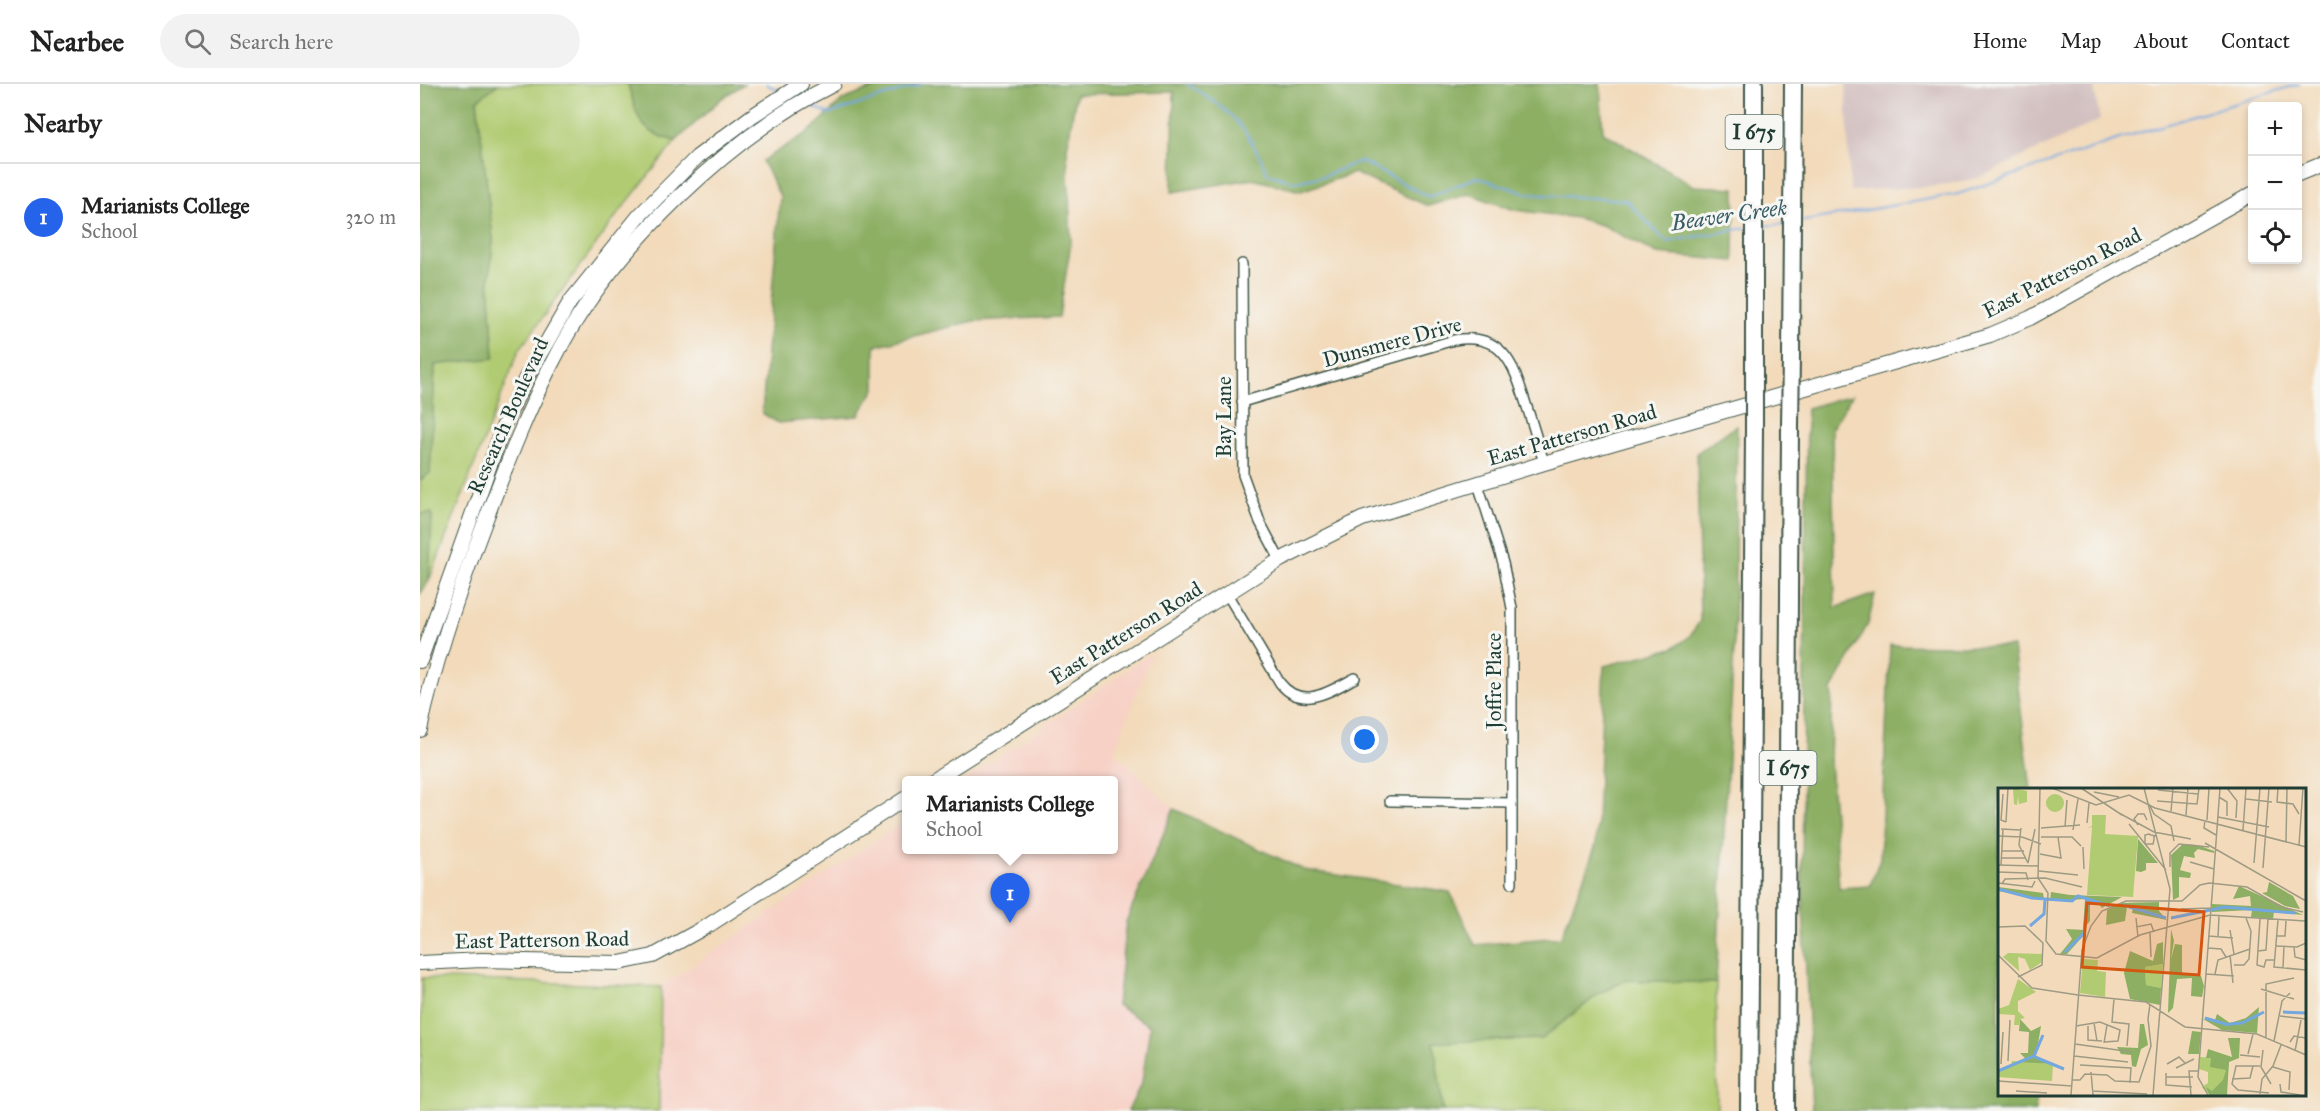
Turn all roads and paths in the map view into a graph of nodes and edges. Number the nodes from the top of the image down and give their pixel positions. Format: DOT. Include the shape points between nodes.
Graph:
graph roads {
  1 [pos="801,84"];
  2 [pos="1754,84"];
  3 [pos="1793,84"];
  4 [pos="832,85"];
  5 [pos="2320,165"];
  6 [pos="2302,172"];
  7 [pos="2248,197"];
  8 [pos="1242,264"];
  9 [pos="1242,402"];
  10 [pos="1544,463"];
  11 [pos="1478,484"];
  12 [pos="1280,560"];
  13 [pos="1227,594"];
  14 [pos="420,661"];
  15 [pos="1355,678"];
  16 [pos="420,730"];
  17 [pos="939,776"];
  18 [pos="902,801"];
  19 [pos="1390,801"];
  20 [pos="1512,803"];
  21 [pos="1512,883"];
  22 [pos="420,963"];
  23 [pos="1749,1111"];
  24 [pos="1786,1111"];
  1 -- 14 [label="street, Research Boulevard" via="697,157 639,216 570,302 504,425"];
  2 -- 23 [label="highway, I 675, bridge"];
  3 -- 24 [label="highway, I 675, bridge"];
  4 -- 16 [label="street, Research Boulevard" via="767,125 682,195 599,288 560,347 515,441 463,579"];
  5 -- 6 [label="street"];
  7 -- 10 [label="street, East Patterson Road" via="2030,318 1990,335"];
  8 -- 9 [label="street, Bay Lane"];
  9 -- 10 [label="street, Dunsmere Drive" via="1454,340 1475,338 1495,346 1511,362"];
  9 -- 12 [label="street, Bay Lane" via="1246,486"];
  10 -- 11 [label="street, East Patterson Road"];
  11 -- 12 [label="street, East Patterson Road" via="1362,519"];
  11 -- 20 [label="street, Joffre Place" via="1503,562 1512,608"];
  12 -- 13 [label="street, East Patterson Road"];
  13 -- 15 [label="street" via="1289,692 1315,697"];
  13 -- 17 [label="street, East Patterson Road"];
  18 -- 22 [label="street, East Patterson Road" via="709,925 653,956 619,963"];
  19 -- 20 [label="street"];
  20 -- 21 [label="street, Joffre Place"];
}
